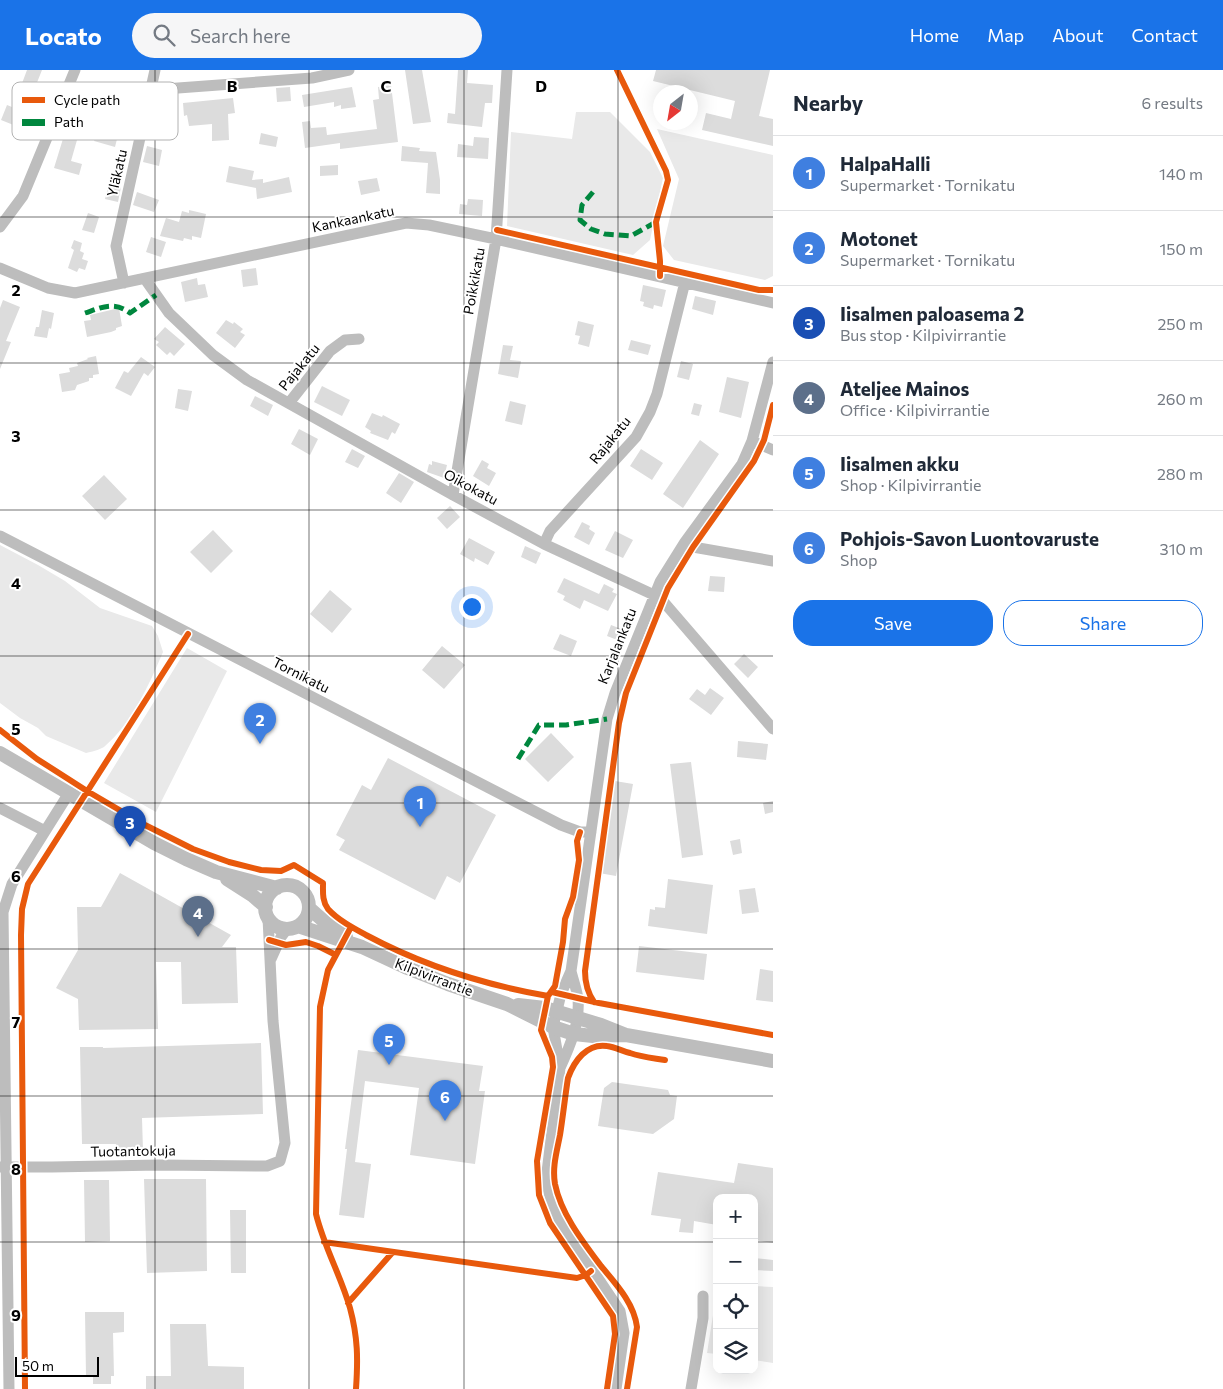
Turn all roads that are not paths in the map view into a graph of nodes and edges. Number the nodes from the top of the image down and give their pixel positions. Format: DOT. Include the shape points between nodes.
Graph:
graph roads {
  1 [pos="76,70"];
  2 [pos="349,70"];
  3 [pos="507,70"];
  4 [pos="71,82"];
  5 [pos="178,88"];
  6 [pos="47,140"];
  7 [pos="140,140"];
  8 [pos="0,226"];
  9 [pos="496,239"];
  10 [pos="0,268"];
  11 [pos="145,279"];
  12 [pos="685,282"];
  13 [pos="124,283"];
  14 [pos="773,303"];
  15 [pos="359,340"];
  16 [pos="773,362"];
  17 [pos="289,403"];
  18 [pos="752,441"];
  19 [pos="773,450"];
  20 [pos="453,495"];
  21 [pos="0,536"];
  22 [pos="685,542"];
  23 [pos="544,544"];
  24 [pos="773,561"];
  25 [pos="654,595"];
  26 [pos="773,729"];
  27 [pos="0,753"];
  28 [pos="69,794"];
  29 [pos="0,808"];
  30 [pos="45,831"];
  31 [pos="591,832"];
  32 [pos="216,872"];
  33 [pos="277,888"];
  34 [pos="309,908"];
  35 [pos="267,912"];
  36 [pos="292,928"];
  37 [pos="362,947"];
  38 [pos="270,961"];
  39 [pos="571,971"];
  40 [pos="507,1004"];
  41 [pos="556,1011"];
  42 [pos="577,1018"];
  43 [pos="553,1027"];
  44 [pos="574,1034"];
  45 [pos="626,1035"];
  46 [pos="773,1061"];
  47 [pos="560,1068"];
  48 [pos="3,1167"];
  49 [pos="703,1296"];
  50 [pos="9,1389"];
  51 [pos="616,1389"];
  52 [pos="691,1389"];
  1 -- 4 [label="street"];
  2 -- 5 [label="street" via="312,78"];
  3 -- 9 [label="street, Poikkikatu"];
  6 -- 8 [label="street" via="23,196"];
  7 -- 13 [label="street, Yläkatu" via="116,246"];
  9 -- 11 [label="street, Kankaankatu" via="406,223"];
  9 -- 12 [label="street, Kankaankatu"];
  9 -- 20 [label="street, Poikkikatu"];
  10 -- 13 [label="street, Kankaankatu" via="48,288 75,293"];
  11 -- 13 [label="street, Kankaankatu"];
  11 -- 17 [label="street, Oikokatu" via="169,314 213,355"];
  12 -- 14 [label="street, Kankaankatu"];
  12 -- 23 [label="street, Rajakatu" via="650,412 636,437 550,531"];
  15 -- 17 [label="street, Pajakatu" via="345,340 330,351"];
  16 -- 18 [label="street, Karjalankatu"];
  17 -- 20 [label="street, Oikokatu"];
  18 -- 19 [label="street"];
  18 -- 22 [label="street, Karjalankatu" via="742,464"];
  20 -- 23 [label="street, Oikokatu"];
  21 -- 31 [label="street, Tornikatu" via="561,824 580,832"];
  22 -- 24 [label="street" via="693,547"];
  22 -- 25 [label="street, Karjalankatu"];
  23 -- 25 [label="street, Oikokatu"];
  25 -- 26 [label="street, Oikokatu" via="662,600"];
  25 -- 31 [label="street, Karjalankatu" via="614,693 607,719"];
  27 -- 28 [label="street"];
  28 -- 30 [label="street"];
  28 -- 32 [label="street" via="154,843"];
  29 -- 30 [label="street"];
  30 -- 48 [label="street" via="12,884 3,912"];
  31 -- 39 [label="street, Karjalankatu"];
  32 -- 33 [label="street"];
  32 -- 35 [label="street" via="252,895"];
  33 -- 34 [label="street" via="288,886 298,889 306,897"];
  33 -- 35 [label="street" via="269,896"];
  34 -- 36 [label="street" via="306,919"];
  34 -- 37 [label="street, Kilpivirrantie"];
  35 -- 36 [label="street" via="276,926"];
  35 -- 38 [label="street"];
  36 -- 37 [label="street, Kilpivirrantie"];
  36 -- 38 [label="street" via="281,937"];
  37 -- 40 [label="street, Kilpivirrantie" via="448,984"];
  38 -- 48 [label="street, Tuotantokuja" via="285,1144 280,1161 267,1166"];
  39 -- 41 [label="street, Karjalankatu"];
  39 -- 42 [label="street, Karjalankatu" via="578,998"];
  40 -- 41 [label="street, Kilpivirrantie"];
  40 -- 43 [label="street, Kilpivirrantie"];
  41 -- 42 [label="street, Kilpivirrantie"];
  41 -- 43 [label="street, Karjalankatu"];
  42 -- 44 [label="street, Karjalankatu"];
  42 -- 45 [label="street, Kilpivirrantie"];
  43 -- 44 [label="street, Kilpivirrantie"];
  43 -- 47 [label="street"];
  44 -- 45 [label="street, Kilpivirrantie"];
  44 -- 47 [label="street, Karjalankatu"];
  45 -- 46 [label="street, Kilpivirrantie"];
  47 -- 51 [label="street" via="546,1180 557,1217 620,1311 624,1333"];
  48 -- 50 [label="street"];
  49 -- 52 [label="street" via="703,1318"];
}
